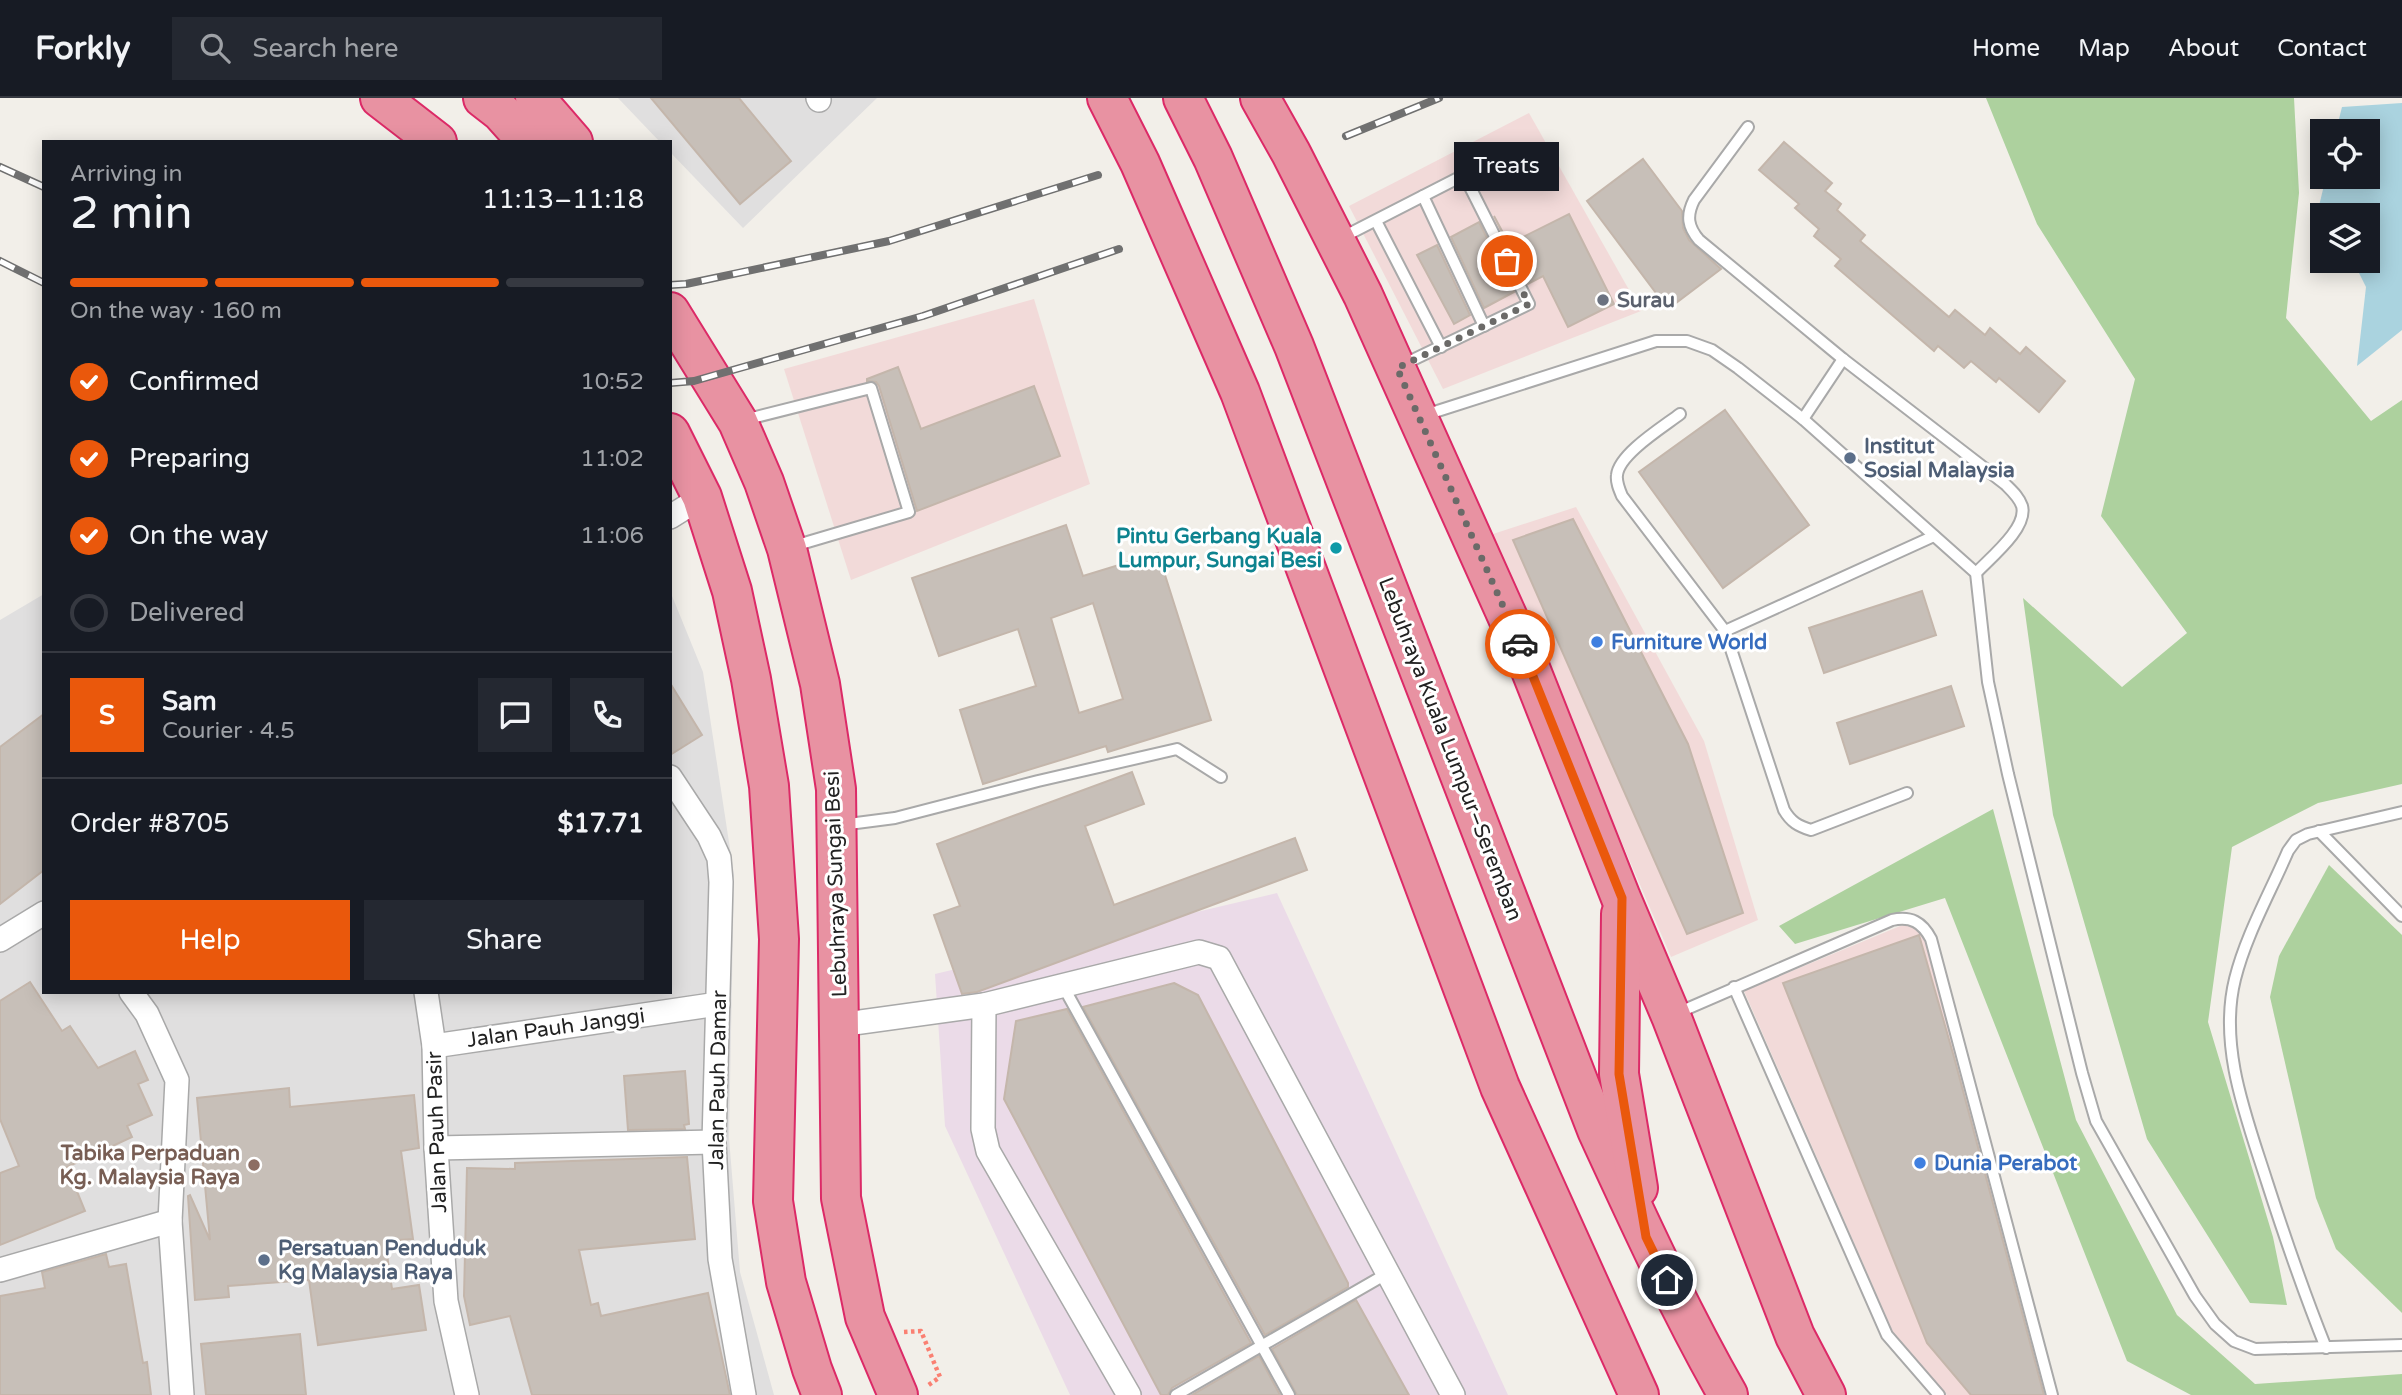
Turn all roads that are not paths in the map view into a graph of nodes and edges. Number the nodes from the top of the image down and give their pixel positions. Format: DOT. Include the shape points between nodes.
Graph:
graph roads {
  1 [pos="380,98"];
  2 [pos="483,98"];
  3 [pos="535,98"];
  4 [pos="1107,98"];
  5 [pos="1183,98"];
  6 [pos="1260,98"];
  7 [pos="1748,127"];
  8 [pos="434,140"];
  9 [pos="526,140"];
  10 [pos="571,140"];
  11 [pos="1423,196"];
  12 [pos="1376,221"];
  13 [pos="1336,241"];
  14 [pos="672,315"];
  15 [pos="1484,326"];
  16 [pos="1441,347"];
  17 [pos="1843,359"];
  18 [pos="1397,368"];
  19 [pos="1680,414"];
  20 [pos="1419,417"];
  21 [pos="1803,419"];
  22 [pos="738,422"];
  23 [pos="672,437"];
  24 [pos="702,497"];
  25 [pos="672,516"];
  26 [pos="1934,536"];
  27 [pos="787,549"];
  28 [pos="1976,573"];
  29 [pos="1725,631"];
  30 [pos="1221,777"];
  31 [pos="672,780"];
  32 [pos="1907,793"];
  33 [pos="2402,813"];
  34 [pos="838,825"];
  35 [pos="2319,831"];
  36 [pos="1622,898"];
  37 [pos="42,914"];
  38 [pos="2402,916"];
  39 [pos="0,940"];
  40 [pos="1063,986"];
  41 [pos="1734,987"];
  42 [pos="132,994"];
  43 [pos="426,994"];
  44 [pos="718,1004"];
  45 [pos="984,1005"];
  46 [pos="1671,1016"];
  47 [pos="839,1025"];
  48 [pos="434,1046"];
  49 [pos="714,1142"];
  50 [pos="436,1147"];
  51 [pos="170,1221"];
  52 [pos="1646,1237"];
  53 [pos="0,1270"];
  54 [pos="1388,1273"];
  55 [pos="1261,1345"];
  56 [pos="2402,1345"];
  57 [pos="2326,1348"];
  58 [pos="182,1395"];
  59 [pos="467,1395"];
  60 [pos="744,1395"];
  61 [pos="822,1395"];
  62 [pos="898,1395"];
  63 [pos="1129,1395"];
  64 [pos="1176,1395"];
  65 [pos="1289,1395"];
  66 [pos="1452,1395"];
  67 [pos="1639,1395"];
  68 [pos="1728,1395"];
  69 [pos="1826,1395"];
  70 [pos="1939,1395"];
  71 [pos="2052,1395"];
  1 -- 8 [label="highway"];
  2 -- 9 [label="highway"];
  3 -- 10 [label="highway"];
  4 -- 67 [label="highway" via="1240,392 1500,1087"];
  5 -- 52 [label="highway, Lebuhraya Kuala Lumpur–Seremban" via="1294,346 1597,1130"];
  6 -- 13 [label="highway"];
  7 -- 17 [label="lane" via="1694,200 1688,221 1692,232"];
  11 -- 12 [label="lane"];
  11 -- 15 [label="lane"];
  11 -- 15 [label="lane" via="1464,175 1529,304"];
  12 -- 13 [label="lane"];
  12 -- 16 [label="lane"];
  13 -- 18 [label="highway"];
  14 -- 22 [label="highway, Lebuhraya Sungai Besi"];
  15 -- 16 [label="lane"];
  16 -- 18 [label="lane"];
  17 -- 21 [label="lane"];
  17 -- 28 [label="lane" via="2017,496 2023,508 2016,532"];
  18 -- 20 [label="highway"];
  19 -- 29 [label="lane" via="1620,464 1618,485"];
  20 -- 21 [label="lane" via="1656,341 1687,341 1712,350"];
  20 -- 36 [label="highway" via="1526,658"];
  21 -- 26 [label="lane"];
  22 -- 27 [label="highway, Lebuhraya Sungai Besi"];
  22 -- 27 [label="lane" via="870,388 909,512"];
  23 -- 24 [label="highway"];
  24 -- 25 [label="street"];
  24 -- 61 [label="highway" via="732,591 769,786 779,939 773,1201 786,1282"];
  26 -- 28 [label="lane"];
  26 -- 29 [label="lane"];
  27 -- 34 [label="highway, Lebuhraya Sungai Besi" via="820,684"];
  28 -- 57 [label="lane" via="1988,682 2005,761 2096,1121 2215,1324 2234,1341 2255,1349"];
  29 -- 32 [label="lane" via="1790,820 1811,830"];
  30 -- 34 [label="lane" via="1177,749 895,818"];
  31 -- 44 [label="street, Jalan Pauh Damar" via="719,859"];
  33 -- 35 [label="lane"];
  34 -- 47 [label="highway, Lebuhraya Sungai Besi"];
  35 -- 38 [label="lane"];
  35 -- 57 [label="lane" via="2302,836 2288,851 2235,981 2230,1025 2244,1109 2298,1278"];
  36 -- 46 [label="highway"];
  36 -- 52 [label="highway" via="1619,1074"];
  37 -- 39 [label="street"];
  40 -- 45 [label="street"];
  40 -- 54 [label="street" via="1199,951 1219,958"];
  40 -- 55 [label="lane"];
  41 -- 46 [label="lane"];
  41 -- 70 [label="lane" via="1887,1335"];
  41 -- 71 [label="lane" via="1892,920 1916,921 1926,929"];
  42 -- 51 [label="street" via="147,1014 177,1080"];
  43 -- 48 [label="street, Jalan Pauh Pasir"];
  44 -- 48 [label="street, Jalan Pauh Janggi"];
  44 -- 49 [label="street, Jalan Pauh Damar"];
  45 -- 47 [label="street"];
  45 -- 63 [label="street" via="988,1151"];
  46 -- 69 [label="highway" via="1795,1336"];
  47 -- 62 [label="highway, Lebuhraya Sungai Besi" via="841,1198 865,1317"];
  48 -- 50 [label="street, Jalan Pauh Pasir"];
  49 -- 50 [label="street"];
  49 -- 60 [label="street, Jalan Pauh Damar" via="720,1259"];
  50 -- 59 [label="street, Jalan Pauh Pasir" via="446,1301"];
  51 -- 53 [label="street"];
  51 -- 58 [label="street"];
  52 -- 68 [label="highway, Lebuhraya Kuala Lumpur–Seremban"];
  54 -- 55 [label="lane"];
  54 -- 66 [label="street"];
  55 -- 64 [label="lane"];
  55 -- 65 [label="lane"];
  56 -- 57 [label="lane"];
}
